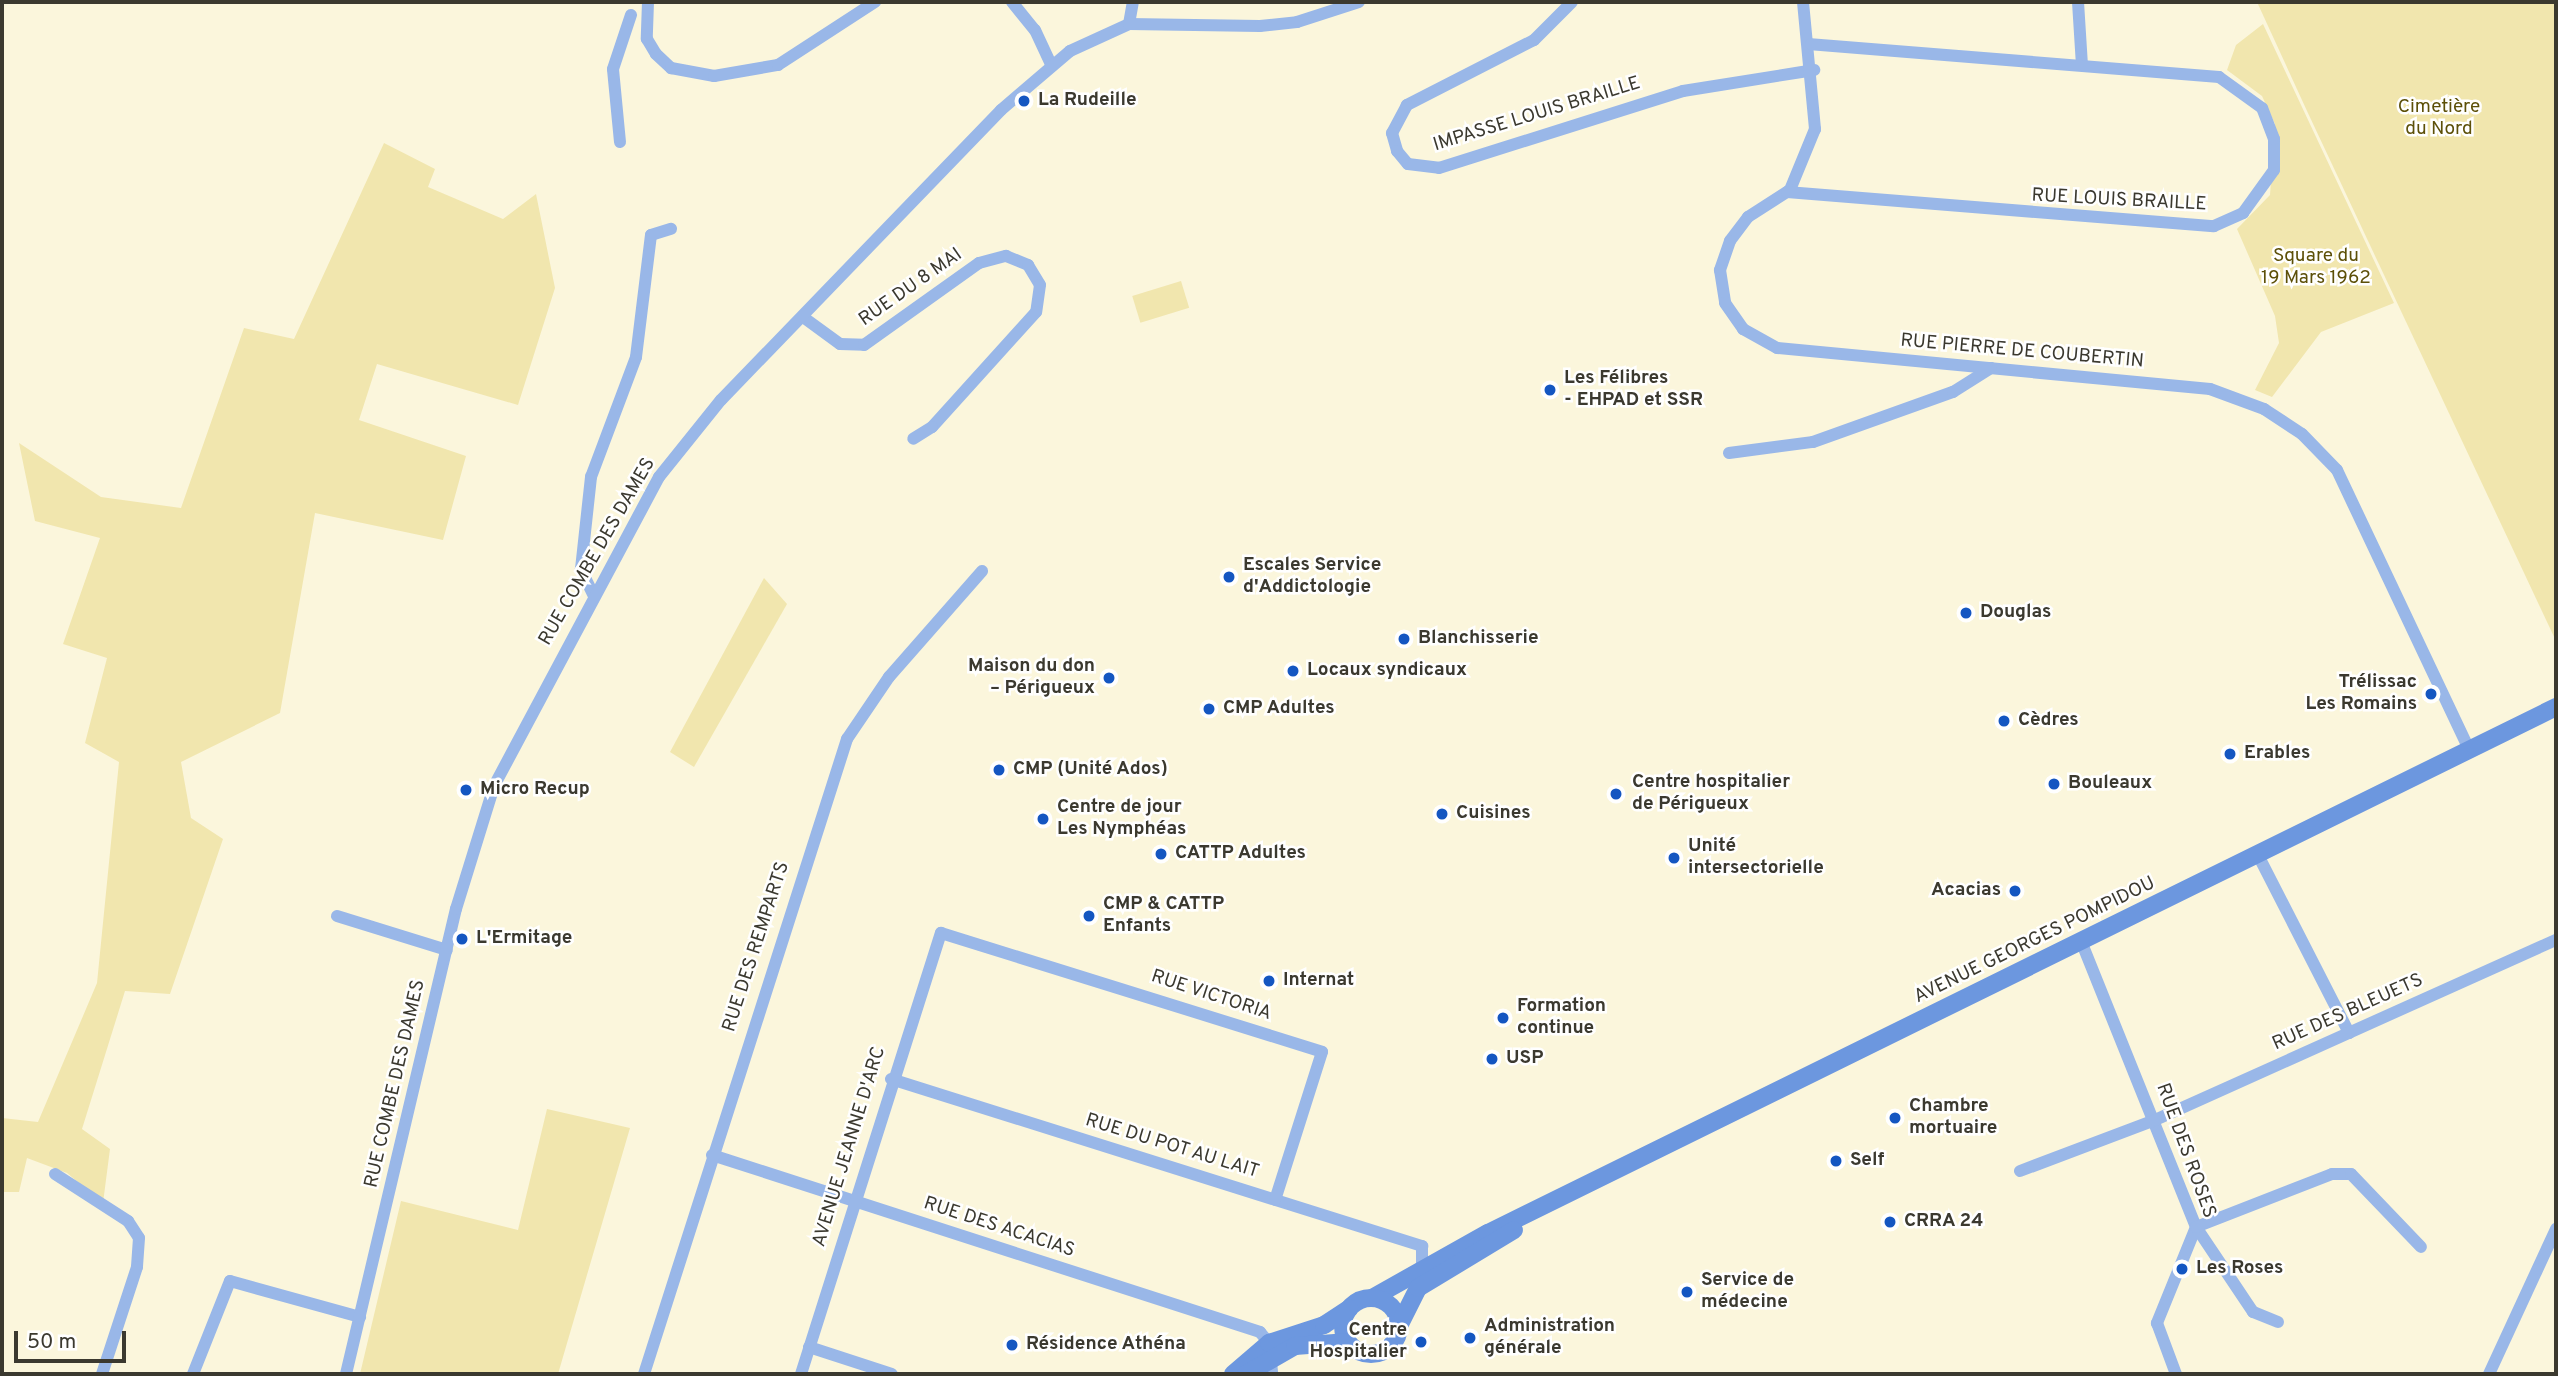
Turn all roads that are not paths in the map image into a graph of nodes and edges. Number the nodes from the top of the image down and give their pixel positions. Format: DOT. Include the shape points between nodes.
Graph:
graph roads {
  1 [pos="648,2"];
  2 [pos="875,2"];
  3 [pos="1012,2"];
  4 [pos="1133,2"];
  5 [pos="1359,2"];
  6 [pos="1572,2"];
  7 [pos="1803,2"];
  8 [pos="2078,2"];
  9 [pos="631,15"];
  10 [pos="1129,24"];
  11 [pos="1811,44"];
  12 [pos="1051,65"];
  13 [pos="2082,65"];
  14 [pos="1814,70"];
  15 [pos="620,142"];
  16 [pos="1787,192"];
  17 [pos="671,229"];
  18 [pos="803,317"];
  19 [pos="1991,368"];
  20 [pos="913,439"];
  21 [pos="1729,453"];
  22 [pos="982,571"];
  23 [pos="593,594"];
  24 [pos="2556,707"];
  25 [pos="2470,751"];
  26 [pos="2258,855"];
  27 [pos="337,916"];
  28 [pos="941,933"];
  29 [pos="2556,940"];
  30 [pos="2081,941"];
  31 [pos="447,950"];
  32 [pos="2349,1033"];
  33 [pos="891,1079"];
  34 [pos="2155,1120"];
  35 [pos="712,1155"];
  36 [pos="2020,1171"];
  37 [pos="55,1174"];
  38 [pos="1275,1199"];
  39 [pos="853,1201"];
  40 [pos="1534,1215"];
  41 [pos="2196,1227"];
  42 [pos="2556,1229"];
  43 [pos="2421,1247"];
  44 [pos="1422,1268"];
  45 [pos="1372,1298"];
  46 [pos="1349,1309"];
  47 [pos="360,1317"];
  48 [pos="2278,1322"];
  49 [pos="1399,1326"];
  50 [pos="1348,1342"];
  51 [pos="809,1348"];
  52 [pos="1271,1358"];
  53 [pos="102,1374"];
  54 [pos="193,1374"];
  55 [pos="346,1374"];
  56 [pos="644,1374"];
  57 [pos="801,1374"];
  58 [pos="892,1374"];
  59 [pos="1233,1374"];
  60 [pos="1246,1374"];
  61 [pos="2176,1374"];
  62 [pos="2489,1374"];
  1 -- 2 [label="street" via="647,38 656,54 671,68 714,76 778,65"];
  3 -- 12 [label="street" via="1035,30"];
  4 -- 10 [label="street"];
  5 -- 10 [label="street, RUE COMBE DES DAMES" via="1297,22 1260,26"];
  6 -- 14 [label="street, IMPASSE LOUIS BRAILLE" via="1534,40 1407,105 1392,133 1396,151 1408,164 1439,168 1683,91"];
  7 -- 11 [label="street"];
  8 -- 13 [label="street"];
  9 -- 15 [label="street" via="613,69"];
  10 -- 12 [label="street, RUE COMBE DES DAMES" via="1087,40"];
  11 -- 13 [label="street, RUE LOUIS BRAILLE"];
  11 -- 14 [label="street"];
  12 -- 18 [label="street, RUE COMBE DES DAMES"];
  13 -- 16 [label="street, RUE LOUIS BRAILLE" via="2219,77 2241,88 2262,108 2274,139 2274,170 2263,193 2244,213 2214,226 2185,227"];
  14 -- 16 [label="street" via="1815,129"];
  16 -- 19 [label="street, RUE PIERRE DE COUBERTIN" via="1748,217 1730,241 1720,270 1724,303 1743,329 1777,348"];
  17 -- 23 [label="street" via="651,235 636,357 591,477 581,569"];
  18 -- 20 [label="street, RUE DU 8 MAI" via="840,344 864,345 979,263 1006,256 1028,265 1040,285 1036,312 932,427"];
  18 -- 23 [label="street, RUE COMBE DES DAMES" via="721,400 659,477"];
  19 -- 21 [label="street" via="1953,392 1813,442"];
  19 -- 25 [label="street, RUE PIERRE DE COUBERTIN" via="2210,388 2264,409 2302,434 2336,470"];
  22 -- 35 [label="street, RUE DES REMPARTS" via="890,677 847,739"];
  23 -- 31 [label="street, RUE COMBE DES DAMES" via="495,786"];
  24 -- 25 [label="main road, AVENUE GEORGES POMPIDOU"];
  25 -- 26 [label="main road, AVENUE GEORGES POMPIDOU"];
  26 -- 30 [label="main road, AVENUE GEORGES POMPIDOU"];
  26 -- 32 [label="street"];
  27 -- 31 [label="street"];
  28 -- 33 [label="street, AVENUE JEANNE D'ARC"];
  28 -- 38 [label="street, RUE VICTORIA" via="1322,1052"];
  29 -- 32 [label="street, RUE DES BLEUETS"];
  30 -- 34 [label="street, RUE DES ROSES"];
  30 -- 40 [label="main road, AVENUE GEORGES POMPIDOU"];
  31 -- 47 [label="street, RUE COMBE DES DAMES"];
  32 -- 34 [label="street, RUE DES BLEUETS"];
  33 -- 38 [label="street, RUE DU POT AU LAIT"];
  33 -- 39 [label="street, AVENUE JEANNE D'ARC"];
  34 -- 36 [label="street, RUE DES BLEUETS"];
  34 -- 41 [label="street, RUE DES ROSES"];
  35 -- 39 [label="street, RUE DES ACACIAS"];
  35 -- 56 [label="street, RUE DES REMPARTS"];
  37 -- 53 [label="street" via="128,1221 139,1238 137,1268"];
  38 -- 44 [label="street, RUE DU POT AU LAIT" via="1422,1246"];
  39 -- 51 [label="street, AVENUE JEANNE D'ARC"];
  39 -- 52 [label="street, RUE DES ACACIAS" via="1260,1332"];
  40 -- 44 [label="main road, AVENUE GEORGES POMPIDOU"];
  40 -- 49 [label="main road, AVENUE GEORGES POMPIDOU" via="1418,1287"];
  41 -- 43 [label="street" via="2332,1174 2351,1174"];
  41 -- 48 [label="street" via="2253,1312"];
  41 -- 61 [label="street, RUE DES ROSES" via="2157,1323"];
  42 -- 62 [label="street"];
  44 -- 45 [label="main road, AVENUE GEORGES POMPIDOU"];
  45 -- 46 [label="main road"];
  45 -- 49 [label="main road" via="1393,1309"];
  46 -- 50 [label="main road" via="1343,1324"];
  46 -- 52 [label="main road"];
  47 -- 54 [label="street" via="230,1282"];
  47 -- 55 [label="street, RUE COMBE DES DAMES"];
  49 -- 50 [label="main road" via="1390,1347 1378,1353 1364,1354"];
  50 -- 52 [label="main road" via="1308,1342"];
  51 -- 57 [label="street, AVENUE JEANNE D'ARC"];
  51 -- 58 [label="street"];
  52 -- 59 [label="main road"];
  52 -- 60 [label="main road"];
}
